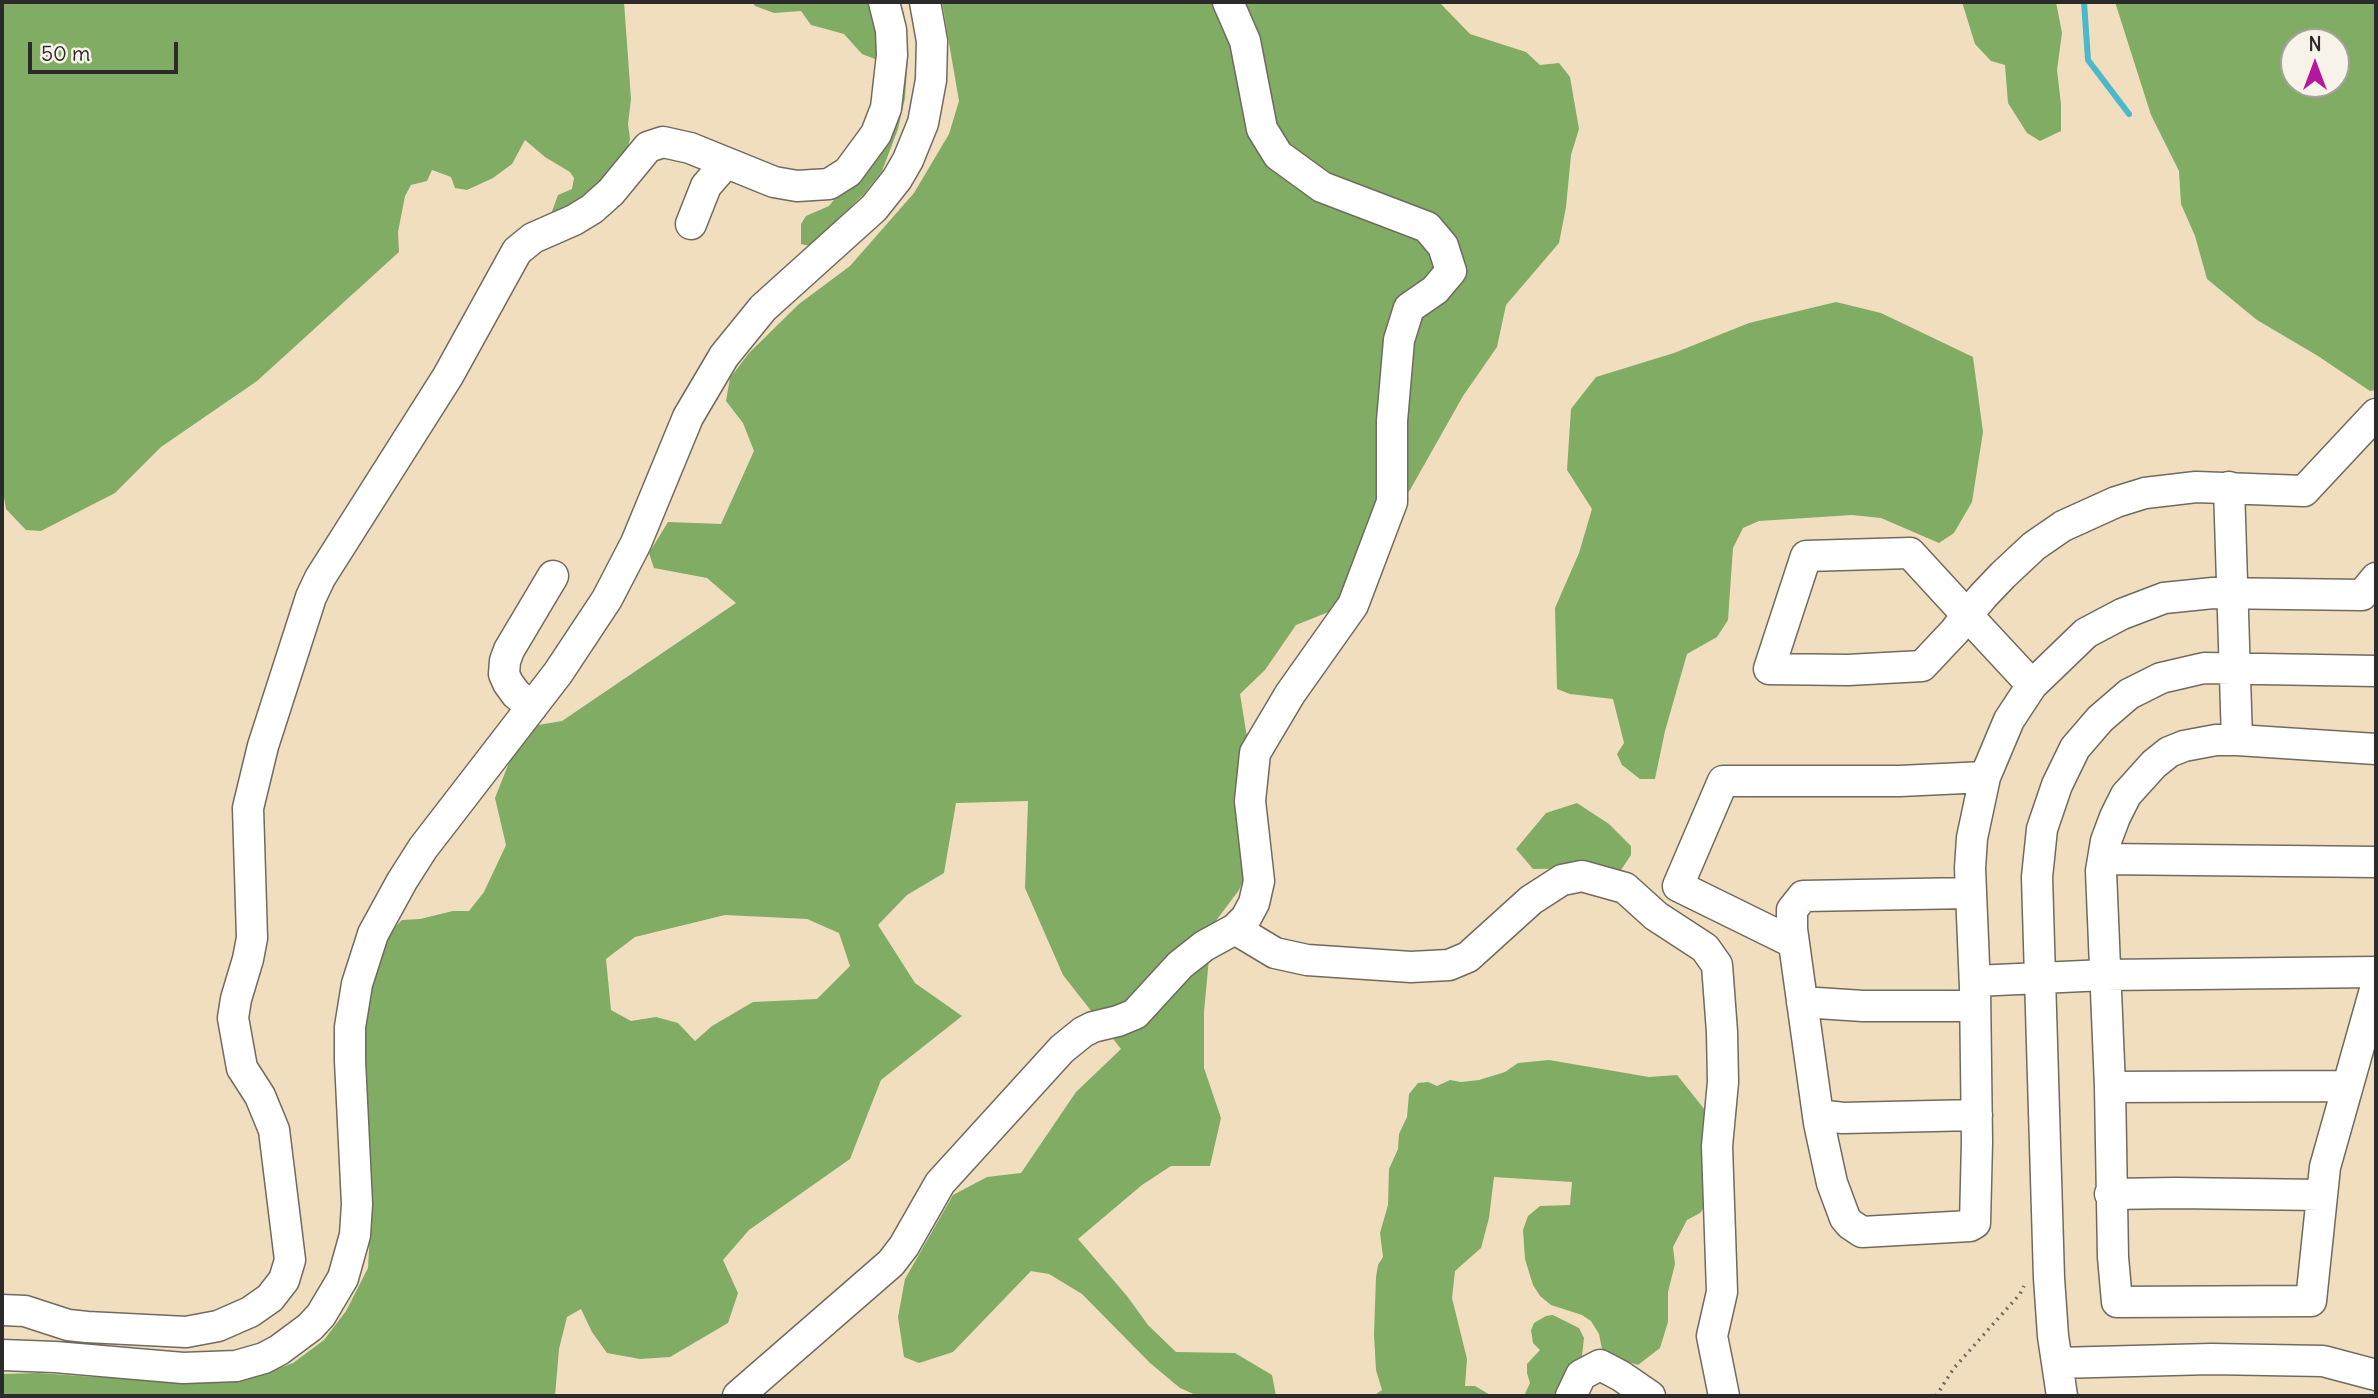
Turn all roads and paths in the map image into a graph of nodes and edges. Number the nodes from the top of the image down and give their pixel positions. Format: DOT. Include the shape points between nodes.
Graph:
graph roads {
  1 [pos="884,2"];
  2 [pos="925,2"];
  3 [pos="1228,2"];
  4 [pos="726,163"];
  5 [pos="691,224"];
  6 [pos="2376,414"];
  7 [pos="2229,487"];
  8 [pos="553,576"];
  9 [pos="2376,578"];
  10 [pos="2232,593"];
  11 [pos="1967,615"];
  12 [pos="2235,668"];
  13 [pos="2376,671"];
  14 [pos="2032,685"];
  15 [pos="532,707"];
  16 [pos="2237,740"];
  17 [pos="2376,749"];
  18 [pos="1985,776"];
  19 [pos="2103,859"];
  20 [pos="2376,862"];
  21 [pos="1970,893"];
  22 [pos="1236,929"];
  23 [pos="1794,943"];
  24 [pos="2376,972"];
  25 [pos="2105,975"];
  26 [pos="2042,978"];
  27 [pos="2376,986"];
  28 [pos="1975,993"];
  29 [pos="1802,1002"];
  30 [pos="2348,1086"];
  31 [pos="2110,1087"];
  32 [pos="1818,1115"];
  33 [pos="1977,1115"];
  34 [pos="2110,1194"];
  35 [pos="2321,1195"];
  36 [pos="2026,1283"];
  37 [pos="2,1310"];
  38 [pos="2,1355"];
  39 [pos="2057,1363"];
  40 [pos="2376,1375"];
  41 [pos="738,1396"];
  42 [pos="1571,1396"];
  43 [pos="1650,1396"];
  44 [pos="1724,1396"];
  45 [pos="1936,1396"];
  46 [pos="2062,1396"];
  1 -- 4 [label="street" via="892,55 886,107 876,134 848,172 829,184 797,186"];
  2 -- 15 [label="street" via="932,41 931,80 923,122 908,160 874,208 763,308 724,356 688,417 636,543 607,599"];
  3 -- 22 [label="street" via="1245,41 1262,129 1278,155 1322,187 1427,227 1444,246 1451,271 1409,308 1399,340 1392,502 1353,605 1255,753 1250,801 1259,881 1254,904"];
  4 -- 5 [label="street" via="706,186"];
  4 -- 37 [label="street" via="690,148 653,144 592,209 522,246 448,376 331,558 312,597 248,808 252,937 233,1018 242,1068 274,1130 290,1259 284,1280 270,1298 250,1312 218,1326 186,1332 68,1325 25,1311"];
  6 -- 7 [label="street" via="2304,491"];
  7 -- 10 [label="street"];
  7 -- 11 [label="street" via="2145,493 2063,526 2034,546"];
  8 -- 15 [label="street" via="505,661 508,683"];
  9 -- 10 [label="street" via="2362,594"];
  10 -- 12 [label="street"];
  10 -- 14 [label="street" via="2164,598 2101,623"];
  11 -- 11 [label="street" via="1922,666 1769,669 1806,556 1910,553"];
  11 -- 14 [label="street"];
  12 -- 13 [label="street"];
  12 -- 16 [label="street"];
  12 -- 26 [label="street" via="2179,673 2140,687 2113,707 2075,748 2049,806 2039,849"];
  14 -- 18 [label="street" via="2009,720"];
  15 -- 38 [label="street" via="423,848 366,951 353,1000 349,1043 355,1235 343,1278 321,1315 279,1350 236,1366 183,1368"];
  16 -- 17 [label="street"];
  16 -- 19 [label="street" via="2184,747 2154,764 2126,795"];
  18 -- 21 [label="street" via="1972,838"];
  18 -- 23 [label="street" via="1723,781 1678,886"];
  19 -- 20 [label="street"];
  19 -- 25 [label="street"];
  21 -- 23 [label="street" via="1803,896 1792,910"];
  21 -- 28 [label="street"];
  22 -- 41 [label="street" via="1203,946 1135,1014 1083,1032 1062,1049 940,1183 891,1263"];
  22 -- 44 [label="street" via="1275,953 1307,960 1449,965 1468,957 1531,900 1562,880 1582,876 1625,888 1656,916 1705,948 1717,965 1722,1032 1717,1146 1722,1292 1712,1336"];
  23 -- 29 [label="street"];
  24 -- 25 [label="street"];
  25 -- 26 [label="street"];
  25 -- 31 [label="street"];
  26 -- 28 [label="street"];
  26 -- 39 [label="street" via="2046,1217"];
  27 -- 30 [label="street"];
  28 -- 29 [label="street" via="1863,1006"];
  28 -- 33 [label="street"];
  29 -- 32 [label="street"];
  30 -- 31 [label="street"];
  30 -- 35 [label="street"];
  31 -- 34 [label="street"];
  32 -- 33 [label="street"];
  32 -- 33 [label="street" via="1832,1183 1845,1218 1862,1232 1975,1223"];
  34 -- 35 [label="street"];
  34 -- 35 [label="street" via="2118,1302 2311,1301"];
  36 -- 45 [label="path"];
  39 -- 40 [label="street" via="2323,1361"];
  39 -- 46 [label="street"];
  42 -- 43 [label="street" via="1581,1375 1600,1365"];
}
